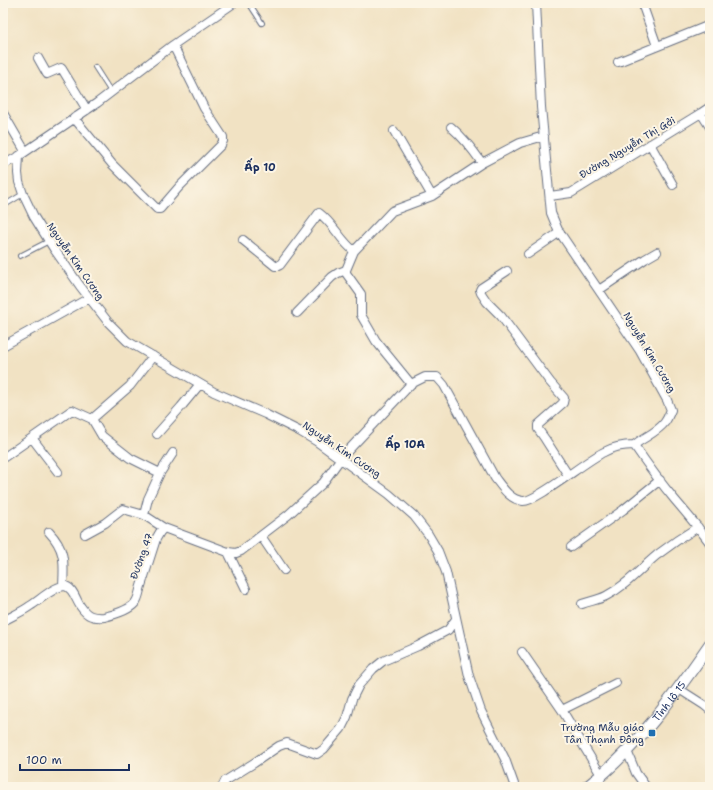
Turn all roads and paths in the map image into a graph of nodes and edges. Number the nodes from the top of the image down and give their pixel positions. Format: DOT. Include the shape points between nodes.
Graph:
graph roads {
  1 [pos="234,3"];
  2 [pos="248,3"];
  3 [pos="536,3"];
  4 [pos="644,9"];
  5 [pos="262,23"];
  6 [pos="710,25"];
  7 [pos="173,45"];
  8 [pos="657,46"];
  9 [pos="38,58"];
  10 [pos="618,62"];
  11 [pos="95,67"];
  12 [pos="112,92"];
  13 [pos="710,106"];
  14 [pos="87,110"];
  15 [pos="3,113"];
  16 [pos="701,114"];
  17 [pos="74,118"];
  18 [pos="451,127"];
  19 [pos="710,127"];
  20 [pos="394,131"];
  21 [pos="544,136"];
  22 [pos="650,144"];
  23 [pos="22,153"];
  24 [pos="482,163"];
  25 [pos="3,165"];
  26 [pos="673,185"];
  27 [pos="23,194"];
  28 [pos="432,196"];
  29 [pos="550,196"];
  30 [pos="3,206"];
  31 [pos="560,232"];
  32 [pos="243,240"];
  33 [pos="49,241"];
  34 [pos="354,251"];
  35 [pos="657,252"];
  36 [pos="528,254"];
  37 [pos="20,256"];
  38 [pos="346,270"];
  39 [pos="507,271"];
  40 [pos="599,290"];
  41 [pos="89,298"];
  42 [pos="297,314"];
  43 [pos="3,346"];
  44 [pos="153,356"];
  45 [pos="200,384"];
  46 [pos="411,384"];
  47 [pos="92,419"];
  48 [pos="157,434"];
  49 [pos="32,438"];
  50 [pos="634,445"];
  51 [pos="174,453"];
  52 [pos="3,458"];
  53 [pos="340,458"];
  54 [pos="58,472"];
  55 [pos="160,473"];
  56 [pos="568,474"];
  57 [pos="660,480"];
  58 [pos="144,516"];
  59 [pos="698,527"];
  60 [pos="164,528"];
  61 [pos="49,532"];
  62 [pos="85,534"];
  63 [pos="261,536"];
  64 [pos="710,543"];
  65 [pos="571,547"];
  66 [pos="228,552"];
  67 [pos="284,570"];
  68 [pos="63,586"];
  69 [pos="246,589"];
  70 [pos="582,604"];
  71 [pos="456,619"];
  72 [pos="3,621"];
  73 [pos="710,644"];
  74 [pos="522,652"];
  75 [pos="616,683"];
  76 [pos="679,689"];
  77 [pos="562,710"];
  78 [pos="710,710"];
  79 [pos="627,751"];
  80 [pos="594,783"];
  81 [pos="222,787"];
  82 [pos="515,787"];
  83 [pos="646,787"];
  1 -- 7 [label="street"];
  2 -- 5 [label="lane"];
  3 -- 21 [label="street, Nguyễn Kim Cương"];
  4 -- 8 [label="street"];
  6 -- 8 [label="street"];
  7 -- 12 [label="street"];
  7 -- 17 [label="street" via="223,141 160,209 157,209 112,164"];
  8 -- 10 [label="street"];
  9 -- 14 [label="street" via="47,74 62,69"];
  11 -- 12 [label="lane"];
  12 -- 14 [label="street"];
  13 -- 16 [label="street, Đường Nguyễn Thị Gởi"];
  14 -- 17 [label="street"];
  15 -- 23 [label="street"];
  16 -- 19 [label="street"];
  16 -- 22 [label="street, Đường Nguyễn Thị Gởi"];
  17 -- 23 [label="street"];
  18 -- 24 [label="street" via="460,134"];
  20 -- 28 [label="street"];
  21 -- 24 [label="street" via="520,143"];
  21 -- 29 [label="street, Nguyễn Kim Cương"];
  22 -- 26 [label="street"];
  22 -- 29 [label="street, Đường Nguyễn Thị Gởi" via="571,192"];
  23 -- 25 [label="street"];
  23 -- 27 [label="street, Nguyễn Kim Cương" via="18,178"];
  24 -- 28 [label="street"];
  27 -- 30 [label="lane"];
  27 -- 33 [label="street, Nguyễn Kim Cương"];
  28 -- 34 [label="street" via="392,211"];
  29 -- 31 [label="street, Nguyễn Kim Cương" via="552,214"];
  31 -- 36 [label="street"];
  31 -- 40 [label="street, Nguyễn Kim Cương"];
  32 -- 34 [label="street" via="278,266 319,213"];
  33 -- 37 [label="lane"];
  33 -- 41 [label="street, Nguyễn Kim Cương"];
  34 -- 38 [label="street"];
  35 -- 40 [label="street"];
  38 -- 42 [label="street" via="332,277"];
  38 -- 46 [label="street" via="361,294 361,315 376,341"];
  39 -- 56 [label="street" via="482,288 480,293 501,316 564,398 563,403 538,425 538,429"];
  40 -- 50 [label="street, Nguyễn Kim Cương" via="640,351 671,410 665,423"];
  41 -- 43 [label="street"];
  41 -- 44 [label="street, Nguyễn Kim Cương" via="127,341"];
  44 -- 45 [label="street, Nguyễn Kim Cương"];
  44 -- 47 [label="street" via="130,386"];
  45 -- 48 [label="street"];
  45 -- 53 [label="street, Nguyễn Kim Cương" via="299,431"];
  46 -- 53 [label="street"];
  46 -- 56 [label="street" via="425,377 437,377 444,385 495,478 516,498 524,501 532,498"];
  47 -- 49 [label="street" via="72,410"];
  47 -- 55 [label="street" via="102,436 130,458"];
  49 -- 52 [label="street"];
  49 -- 54 [label="street"];
  50 -- 56 [label="street" via="605,451"];
  50 -- 57 [label="street"];
  51 -- 55 [label="street"];
  53 -- 63 [label="street" via="323,483"];
  53 -- 71 [label="street, Nguyễn Kim Cương" via="389,494 414,516 428,534 446,572"];
  55 -- 58 [label="street"];
  57 -- 59 [label="street"];
  57 -- 65 [label="street"];
  58 -- 60 [label="street"];
  58 -- 62 [label="street" via="123,509"];
  59 -- 64 [label="street"];
  59 -- 70 [label="street" via="676,540 631,579 608,595"];
  60 -- 66 [label="street, Đường 47"];
  60 -- 68 [label="street, Đường 47" via="156,539 138,597 129,608 112,616 93,617 80,606 68,587"];
  61 -- 68 [label="street" via="62,551"];
  63 -- 66 [label="street" via="241,551"];
  63 -- 67 [label="street"];
  66 -- 69 [label="street"];
  68 -- 72 [label="street"];
  71 -- 81 [label="street" via="448,630 373,668 359,685 341,730 324,749 316,754 287,743 225,781"];
  71 -- 82 [label="street, Nguyễn Kim Cương" via="471,683"];
  73 -- 76 [label="main road, Tỉnh lộ 15"];
  74 -- 77 [label="street"];
  75 -- 77 [label="street"];
  76 -- 78 [label="street"];
  76 -- 79 [label="main road, Tỉnh lộ 15"];
  77 -- 80 [label="street"];
  79 -- 80 [label="main road, Tỉnh lộ 15"];
  79 -- 83 [label="street" via="636,773"];
}
